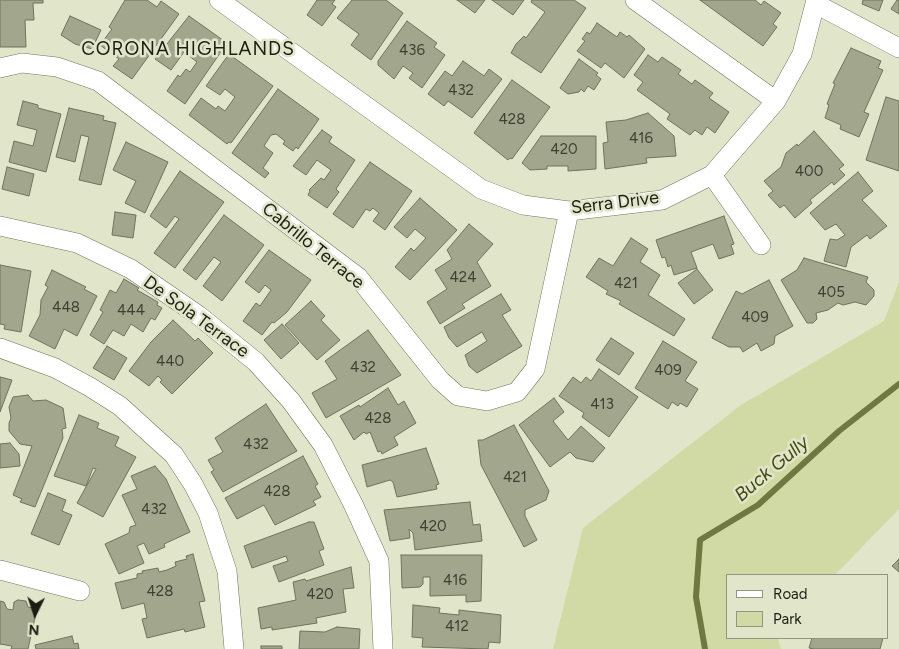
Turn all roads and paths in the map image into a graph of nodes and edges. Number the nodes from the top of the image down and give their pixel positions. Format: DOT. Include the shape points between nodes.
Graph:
graph roads {
  1 [pos="220,0"];
  2 [pos="635,0"];
  3 [pos="816,2"];
  4 [pos="899,48"];
  5 [pos="0,68"];
  6 [pos="776,101"];
  7 [pos="712,175"];
  8 [pos="569,211"];
  9 [pos="0,226"];
  10 [pos="761,245"];
  11 [pos="0,348"];
  12 [pos="0,570"];
  13 [pos="80,591"];
  14 [pos="234,649"];
  15 [pos="383,649"];
  1 -- 8 [label="street, Serra Drive" via="482,189 523,204"];
  2 -- 6 [label="street"];
  3 -- 4 [label="street"];
  3 -- 6 [label="street, Serra Drive" via="802,54"];
  5 -- 8 [label="street, Cabrillo Terrace" via="22,63 57,67 98,81 358,277 440,380 458,396 487,401 517,392 535,369"];
  6 -- 7 [label="street, Serra Drive"];
  7 -- 8 [label="street, Serra Drive" via="662,200"];
  7 -- 10 [label="street"];
  9 -- 15 [label="street, De Sola Terrace" via="77,243 131,269 198,315 256,362 291,401 323,445 379,561"];
  11 -- 14 [label="street" via="55,368 90,387 120,406 174,455 208,513 227,571"];
  12 -- 13 [label="street"];
}
